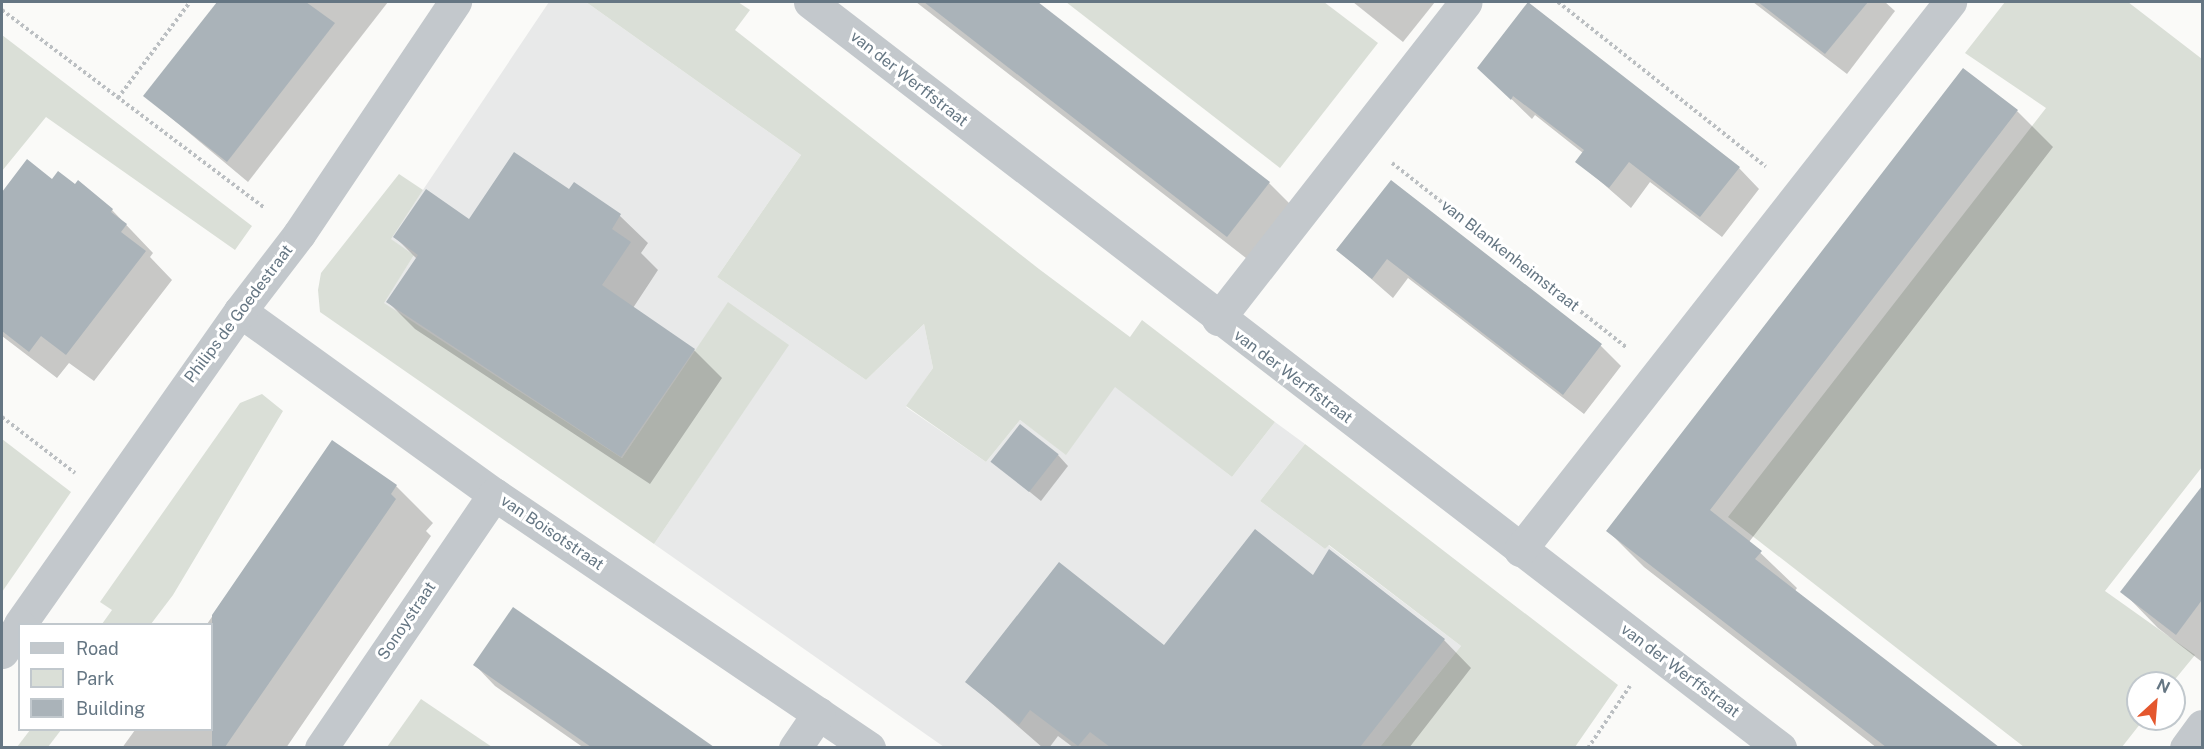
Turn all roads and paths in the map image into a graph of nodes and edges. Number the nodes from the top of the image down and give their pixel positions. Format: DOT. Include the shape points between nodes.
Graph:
graph roads {
  1 [pos="190,2"];
  2 [pos="455,2"];
  3 [pos="810,2"];
  4 [pos="1466,2"];
  5 [pos="1558,2"];
  6 [pos="1950,2"];
  7 [pos="2,10"];
  8 [pos="118,98"];
  9 [pos="1361,138"];
  10 [pos="1802,195"];
  11 [pos="299,234"];
  12 [pos="240,311"];
  13 [pos="1218,319"];
  14 [pos="1660,374"];
  15 [pos="2,417"];
  16 [pos="494,494"];
  17 [pos="107,497"];
  18 [pos="1520,550"];
  19 [pos="21,623"];
  20 [pos="18,628"];
  21 [pos="1655,651"];
  22 [pos="2,652"];
  23 [pos="819,713"];
  24 [pos="2202,726"];
  25 [pos="321,747"];
  26 [pos="795,747"];
  27 [pos="869,747"];
  28 [pos="1588,747"];
  29 [pos="1780,747"];
  30 [pos="2186,747"];
  1 -- 8 [label="path"];
  2 -- 11 [label="street, Philips de Goedestraat"];
  3 -- 13 [label="street, van der Werffstraat"];
  4 -- 9 [label="street"];
  5 -- 10 [label="path"];
  6 -- 10 [label="street"];
  7 -- 8 [label="path"];
  8 -- 11 [label="path"];
  9 -- 13 [label="street"];
  9 -- 14 [label="path, van Blankenheimstraat"];
  10 -- 14 [label="street"];
  11 -- 12 [label="street, Philips de Goedestraat"];
  12 -- 16 [label="street, van Boisotstraat"];
  12 -- 17 [label="street, Philips de Goedestraat"];
  13 -- 18 [label="street, van der Werffstraat"];
  14 -- 18 [label="street"];
  15 -- 17 [label="path"];
  16 -- 23 [label="street, van Boisotstraat"];
  16 -- 25 [label="street, Sonoystraat"];
  17 -- 19 [label="street, Philips de Goedestraat"];
  18 -- 21 [label="street, van der Werffstraat"];
  20 -- 22 [label="street, Philips de Goedestraat"];
  21 -- 28 [label="path"];
  21 -- 29 [label="street, van der Werffstraat"];
  23 -- 26 [label="street"];
  23 -- 27 [label="street, van Boisotstraat"];
  24 -- 30 [label="street"];
}
